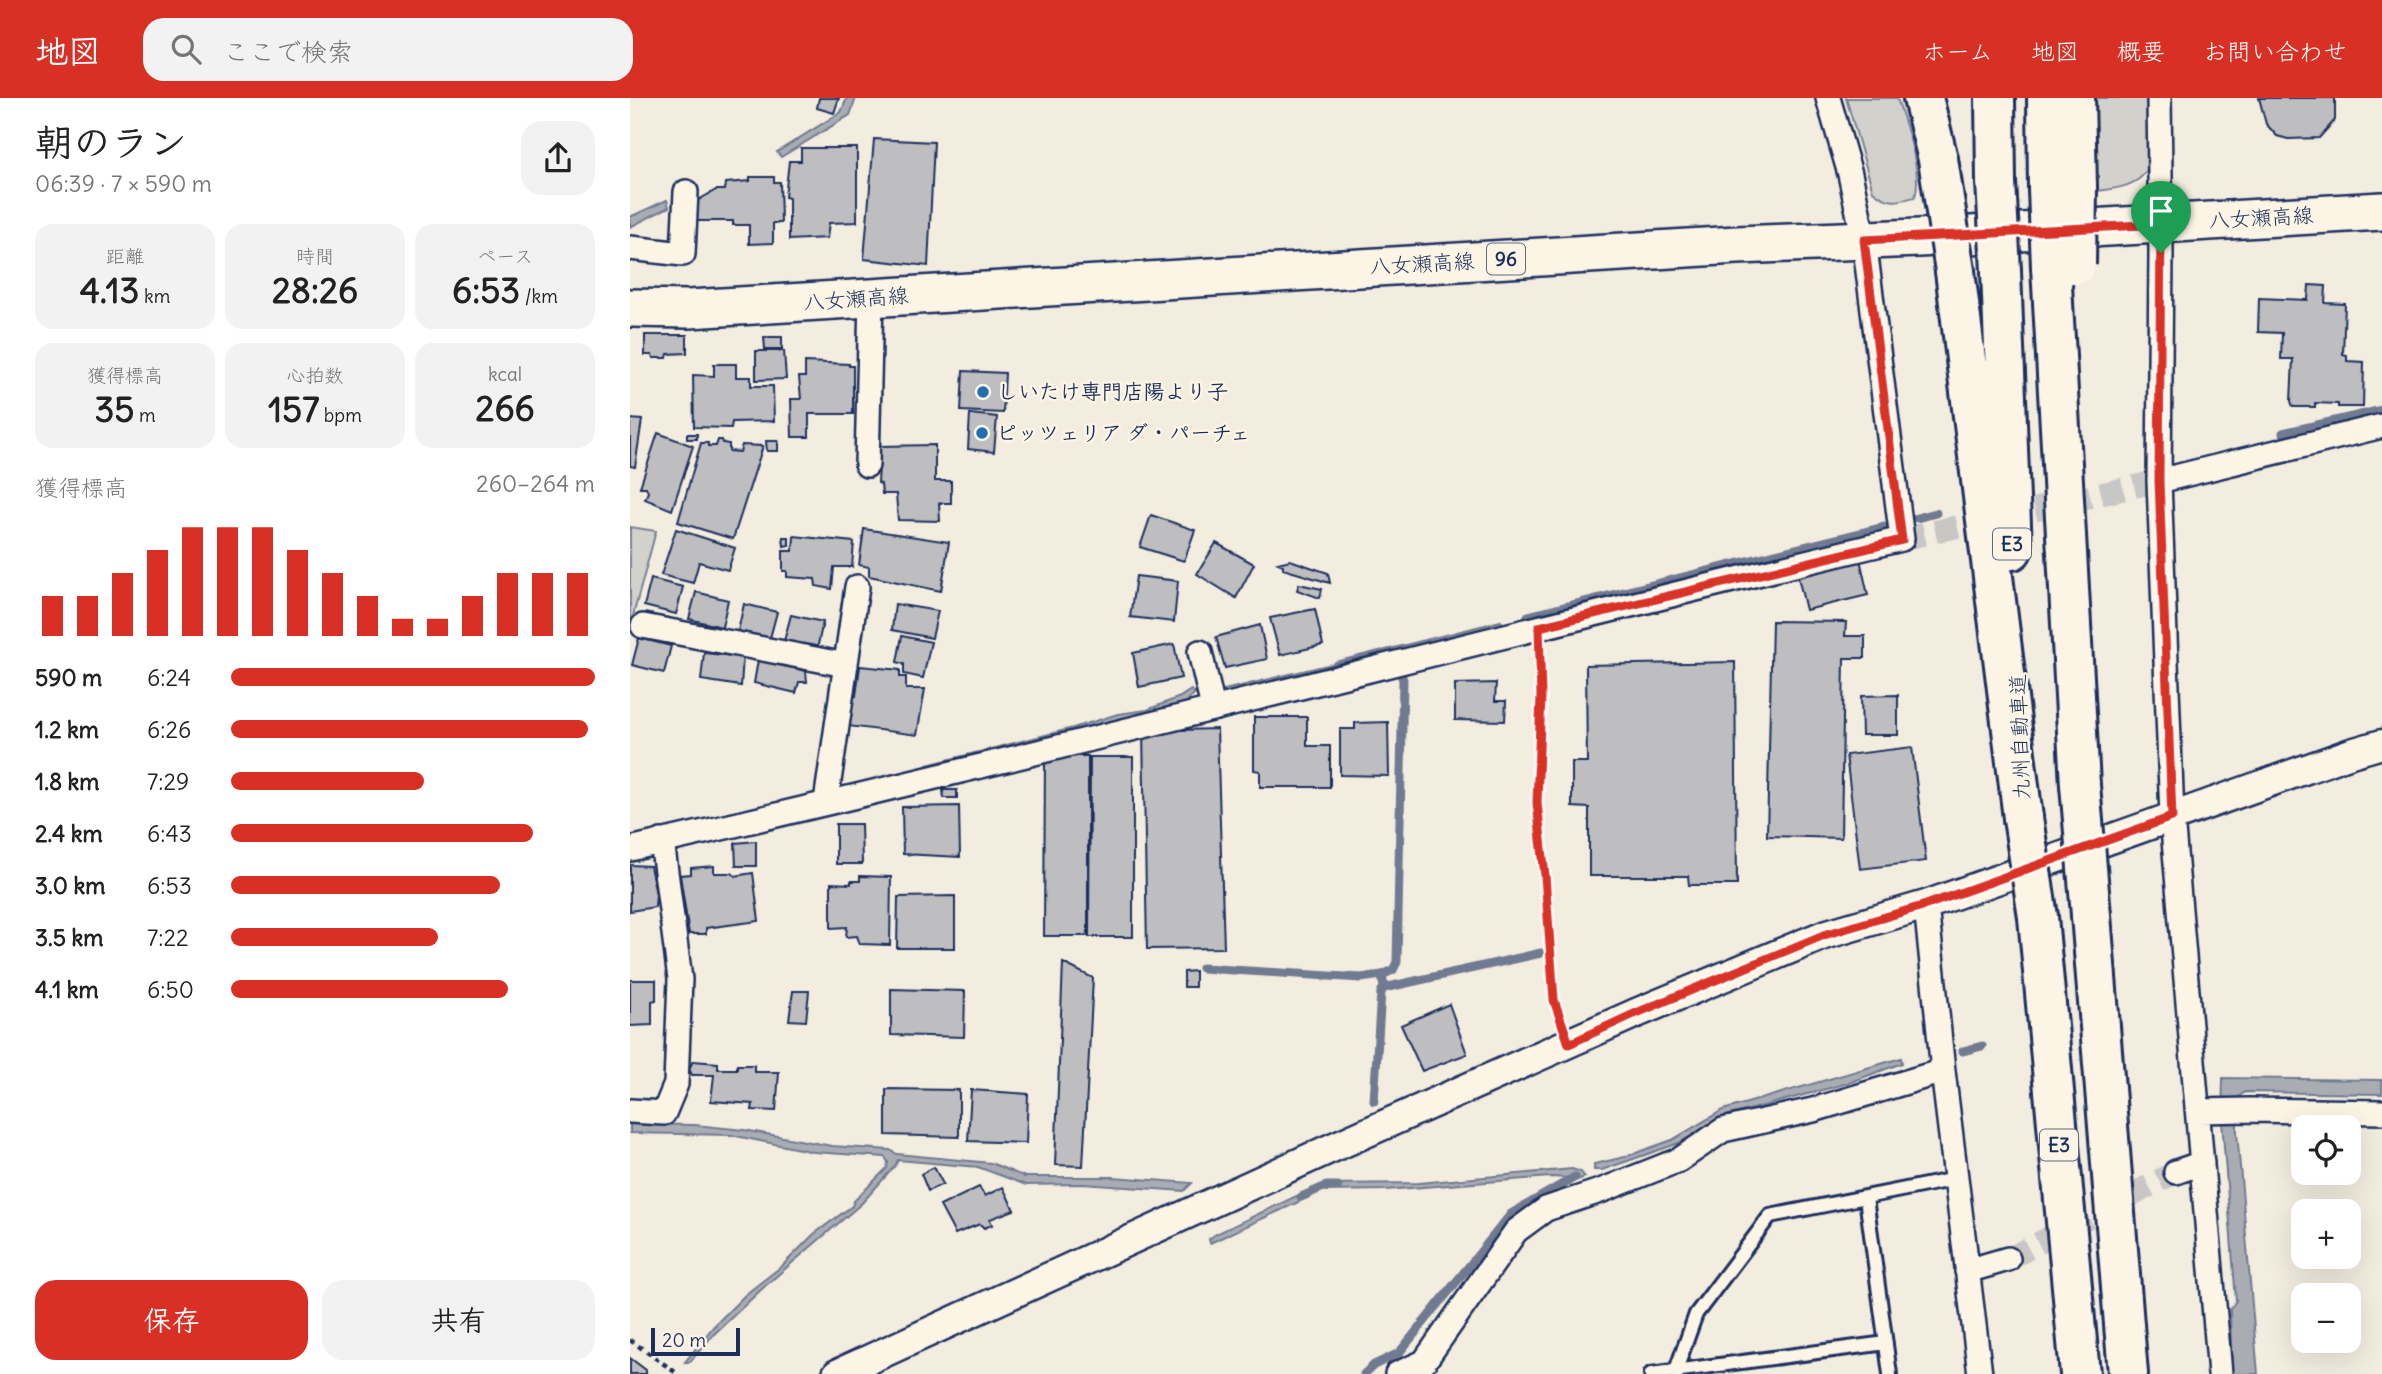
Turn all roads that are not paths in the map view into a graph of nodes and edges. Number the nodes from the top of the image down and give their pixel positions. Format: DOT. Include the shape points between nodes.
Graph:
graph roads {
  1 [pos="1828,98"];
  2 [pos="1994,98"];
  3 [pos="2047,98"];
  4 [pos="2075,98"];
  5 [pos="2159,98"];
  6 [pos="1930,104"];
  7 [pos="2063,188"];
  8 [pos="686,192"];
  9 [pos="2382,211"];
  10 [pos="2161,224"];
  11 [pos="1864,240"];
  12 [pos="630,248"];
  13 [pos="871,298"];
  14 [pos="630,309"];
  15 [pos="2382,426"];
  16 [pos="867,465"];
  17 [pos="2159,481"];
  18 [pos="858,587"];
  19 [pos="643,626"];
  20 [pos="1200,652"];
  21 [pos="846,665"];
  22 [pos="1213,708"];
  23 [pos="2382,744"];
  24 [pos="826,802"];
  25 [pos="2172,817"];
  26 [pos="2023,818"];
  27 [pos="662,841"];
  28 [pos="630,849"];
  29 [pos="1926,905"];
  30 [pos="1943,1071"];
  31 [pos="630,1111"];
  32 [pos="2198,1111"];
  33 [pos="2382,1112"];
  34 [pos="2202,1163"];
  35 [pos="2176,1172"];
  36 [pos="1956,1179"];
  37 [pos="1866,1198"];
  38 [pos="2008,1259"];
  39 [pos="1967,1271"];
  40 [pos="1886,1343"];
  41 [pos="2127,1371"];
  42 [pos="1677,1372"];
  43 [pos="837,1374"];
  44 [pos="1397,1374"];
  45 [pos="1651,1374"];
  46 [pos="1890,1374"];
  47 [pos="1980,1374"];
  48 [pos="2080,1374"];
  49 [pos="2220,1374"];
  1 -- 11 [label="street"];
  2 -- 26 [label="highway, 九州自動車道 / E3, bridge"];
  3 -- 7 [label="highway, E3"];
  4 -- 7 [label="highway"];
  5 -- 10 [label="street"];
  6 -- 26 [label="highway, bridge"];
  7 -- 41 [label="highway, E3, bridge" via="2061,443 2080,785"];
  8 -- 12 [label="street" via="683,254"];
  9 -- 10 [label="main road, 八女瀬高線 / 96"];
  10 -- 11 [label="main road, 八女瀬高線 / 96"];
  10 -- 17 [label="street"];
  11 -- 13 [label="main road, 八女瀬高線 / 96"];
  11 -- 22 [label="street" via="1902,540"];
  13 -- 14 [label="main road, 八女瀬高線 / 96"];
  13 -- 16 [label="street"];
  15 -- 17 [label="street"];
  17 -- 25 [label="street"];
  18 -- 21 [label="street"];
  19 -- 21 [label="street"];
  20 -- 22 [label="street"];
  21 -- 24 [label="street"];
  22 -- 24 [label="street"];
  23 -- 25 [label="street"];
  24 -- 27 [label="street"];
  25 -- 29 [label="street"];
  25 -- 32 [label="street"];
  26 -- 48 [label="highway, 九州自動車道 / E3, bridge" via="2038,917"];
  27 -- 28 [label="street"];
  27 -- 31 [label="street" via="680,979 676,1084 664,1113"];
  29 -- 30 [label="street"];
  29 -- 43 [label="street" via="1824,935 1634,1014"];
  30 -- 36 [label="street"];
  30 -- 44 [label="street" via="1813,1111 1723,1130 1679,1160 1546,1209 1516,1231 1424,1362"];
  32 -- 33 [label="street"];
  32 -- 34 [label="street"];
  34 -- 35 [label="street"];
  34 -- 49 [label="street"];
  36 -- 37 [label="lane"];
  36 -- 39 [label="street"];
  37 -- 40 [label="lane"];
  37 -- 42 [label="lane" via="1770,1216 1696,1314"];
  38 -- 39 [label="street"];
  39 -- 47 [label="street"];
  40 -- 42 [label="lane"];
  40 -- 46 [label="lane"];
  42 -- 45 [label="lane"];
}
